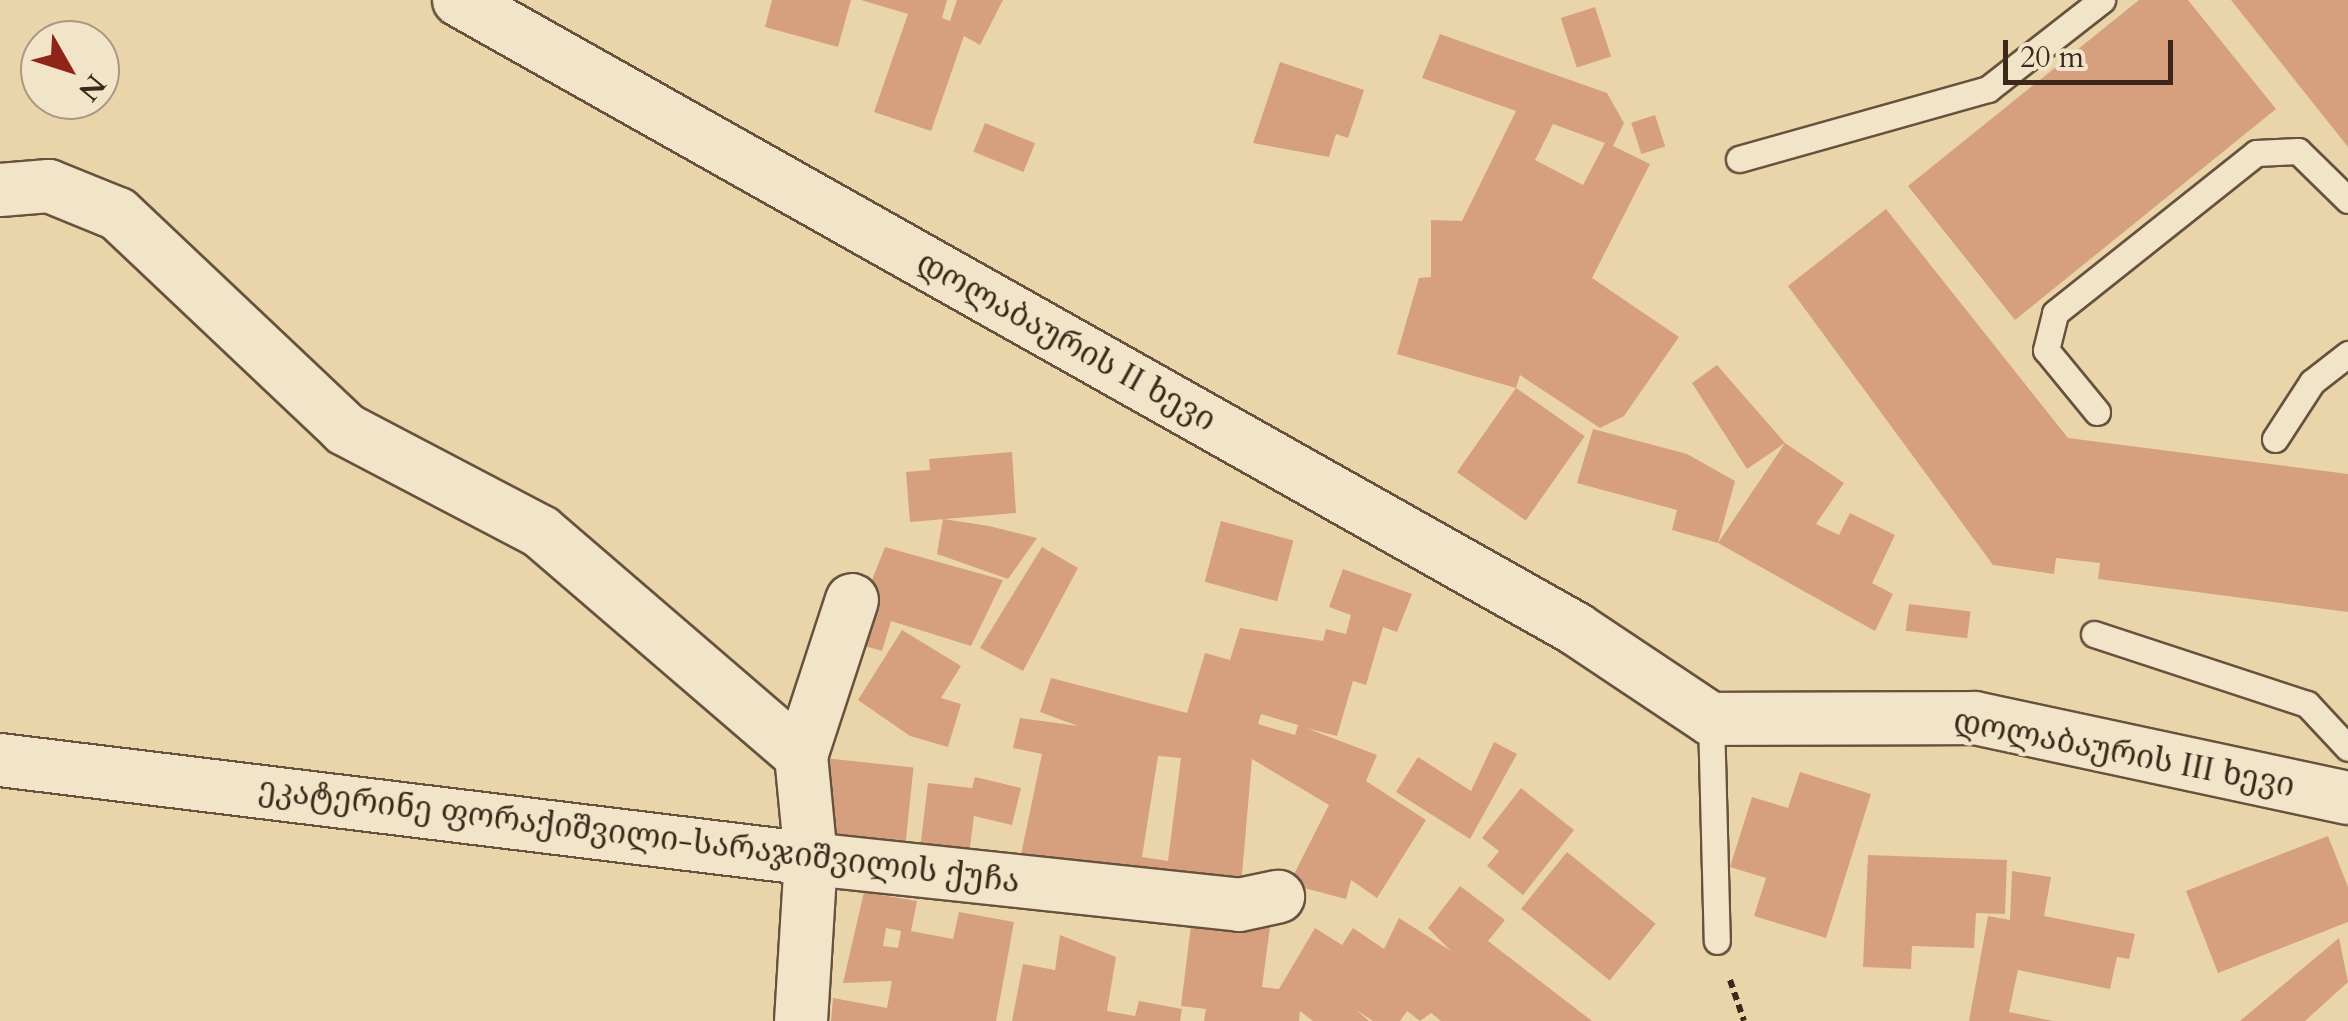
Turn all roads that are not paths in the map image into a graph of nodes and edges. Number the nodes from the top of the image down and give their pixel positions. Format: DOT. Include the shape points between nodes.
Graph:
graph roads {
  1 [pos="459,0"];
  2 [pos="2102,0"];
  3 [pos="1738,159"];
  4 [pos="0,190"];
  5 [pos="2348,200"];
  6 [pos="2348,354"];
  7 [pos="2097,412"];
  8 [pos="2276,439"];
  9 [pos="852,600"];
  10 [pos="2094,634"];
  11 [pos="1711,719"];
  12 [pos="2348,748"];
  13 [pos="800,756"];
  14 [pos="0,760"];
  15 [pos="2348,798"];
  16 [pos="811,859"];
  17 [pos="1278,898"];
  18 [pos="1716,942"];
  19 [pos="801,1021"];
  1 -- 11 [label="street, დოლაბაურის II ხევი" via="1670,688"];
  2 -- 3 [label="lane" via="1988,89"];
  4 -- 13 [label="street" via="50,186 118,214 345,429 541,532"];
  5 -- 7 [label="lane" via="2298,151 2256,153 2055,313 2046,350"];
  6 -- 8 [label="lane" via="2312,382"];
  9 -- 13 [label="street"];
  10 -- 12 [label="lane" via="2307,704"];
  11 -- 15 [label="street, დოლაბაურის III ხევი" via="1974,718"];
  11 -- 18 [label="lane"];
  13 -- 16 [label="street"];
  14 -- 16 [label="street, ეკატერინე ფორაქიშვილი-სარაჯიშვილის ქუჩა"];
  16 -- 17 [label="street, ეკატერინე ფორაქიშვილი-სარაჯიშვილის ქუჩა" via="1240,905"];
  16 -- 19 [label="street"];
}
